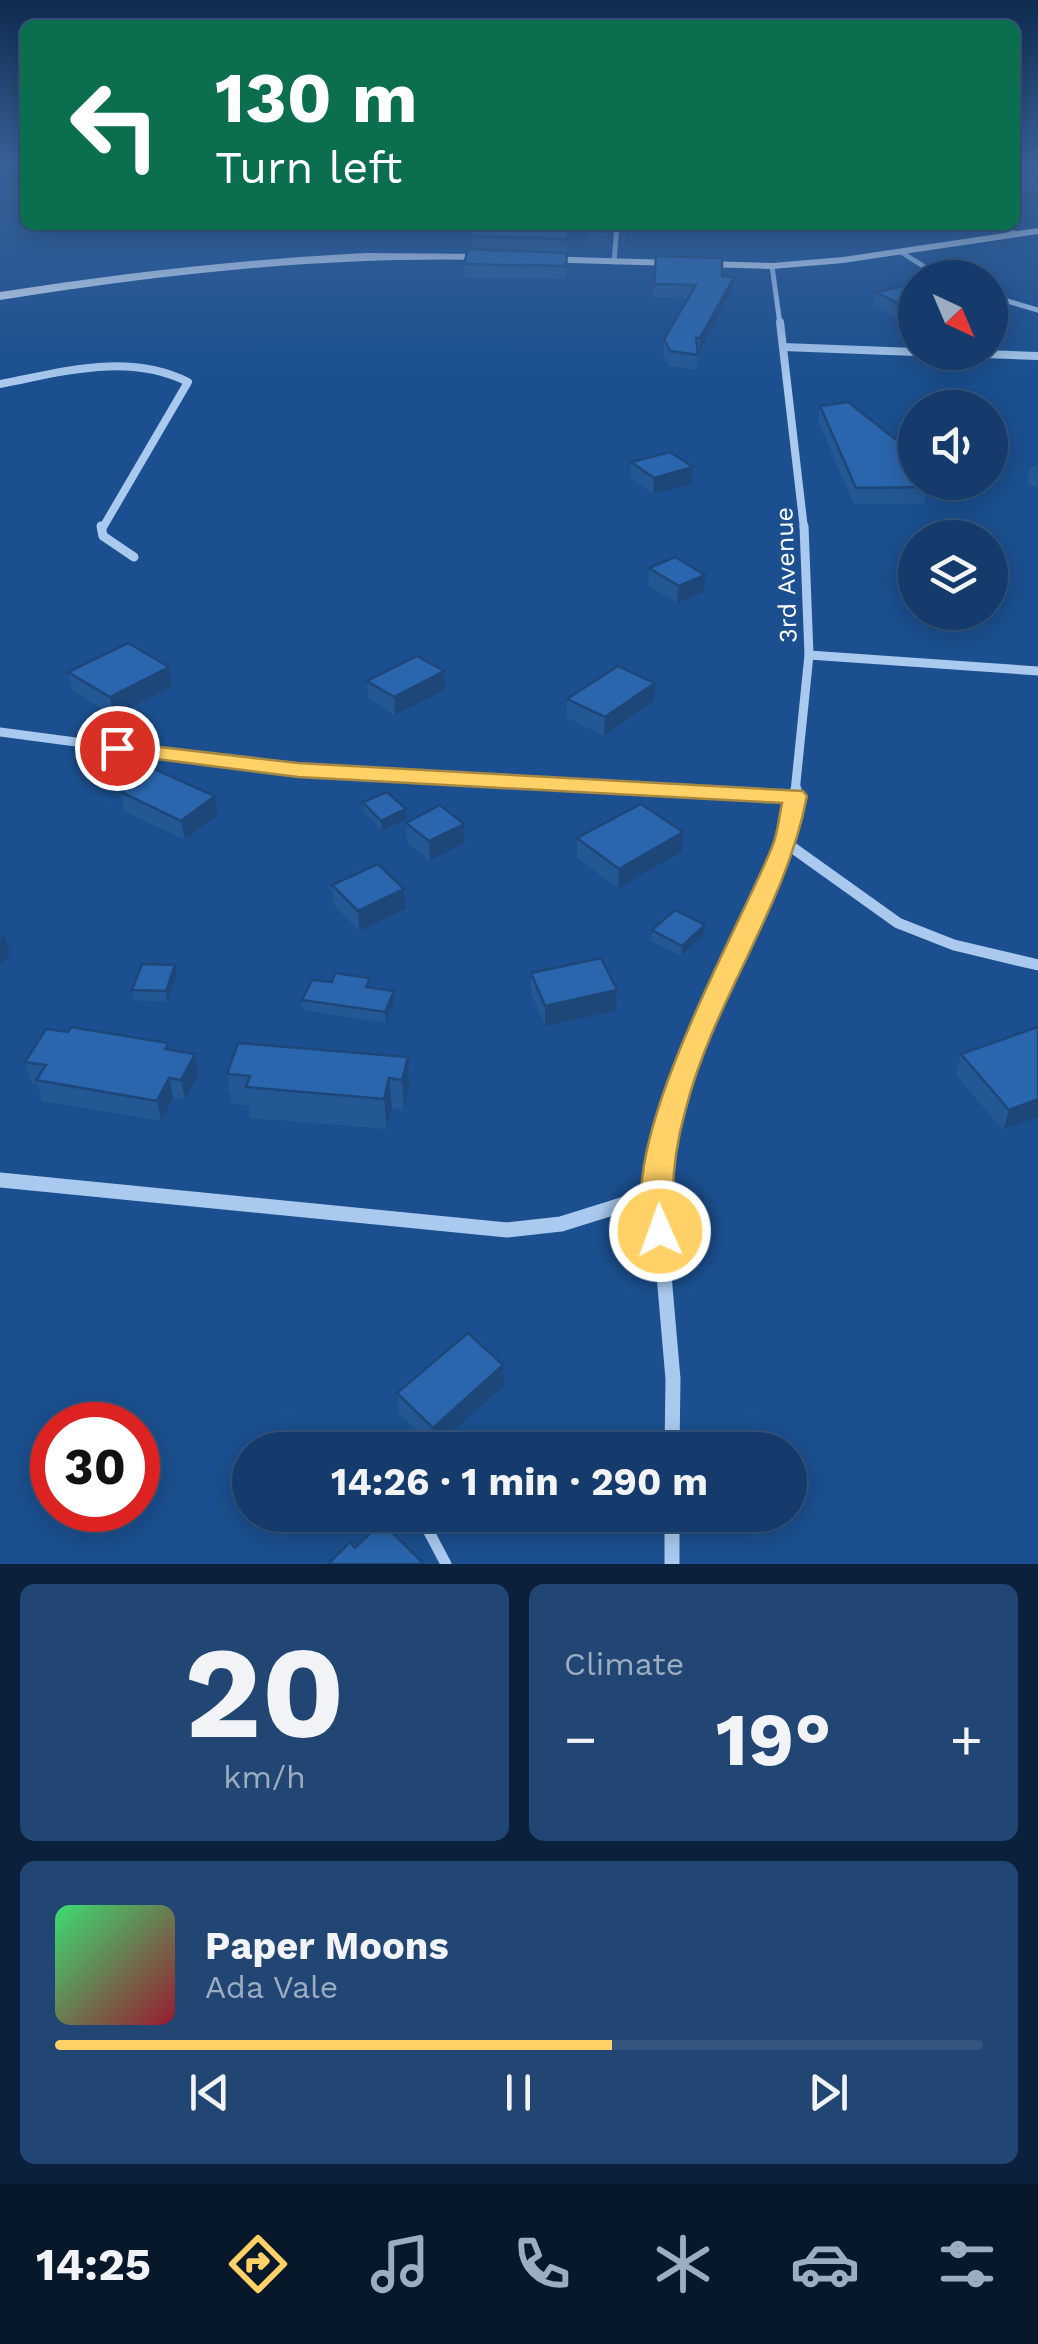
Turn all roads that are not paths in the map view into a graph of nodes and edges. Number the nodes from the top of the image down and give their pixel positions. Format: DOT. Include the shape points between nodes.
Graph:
graph roads {
  1 [pos="615,237"];
  2 [pos="997,237"];
  3 [pos="902,252"];
  4 [pos="498,258"];
  5 [pos="516,258"];
  6 [pos="914,260"];
  7 [pos="614,262"];
  8 [pos="772,266"];
  9 [pos="0,296"];
  10 [pos="1008,301"];
  11 [pos="1038,310"];
  12 [pos="784,347"];
  13 [pos="898,351"];
  14 [pos="1008,355"];
  15 [pos="1038,356"];
  16 [pos="0,384"];
  17 [pos="134,558"];
  18 [pos="809,656"];
  19 [pos="1038,670"];
  20 [pos="0,732"];
  21 [pos="795,796"];
  22 [pos="786,843"];
  23 [pos="1038,965"];
  24 [pos="0,1180"];
  25 [pos="657,1194"];
  26 [pos="672,1432"];
  27 [pos="429,1532"];
  28 [pos="672,1532"];
  29 [pos="446,1564"];
  30 [pos="672,1564"];
  1 -- 7 [label="street"];
  2 -- 3 [label="street"];
  3 -- 6 [label="street"];
  3 -- 8 [label="street"];
  4 -- 9 [label="street" via="241,262"];
  5 -- 7 [label="street"];
  7 -- 8 [label="street"];
  8 -- 12 [label="street, 3rd Avenue"];
  10 -- 11 [label="street"];
  12 -- 13 [label="street"];
  12 -- 18 [label="street, 3rd Avenue" via="803,495"];
  14 -- 15 [label="street"];
  16 -- 17 [label="street" via="114,365 188,382 101,524 103,536"];
  18 -- 19 [label="street, 3rd Avenue"];
  18 -- 21 [label="street"];
  20 -- 21 [label="street" via="272,768"];
  21 -- 22 [label="street"];
  22 -- 23 [label="street" via="898,923"];
  22 -- 25 [label="street" via="686,1064 670,1112"];
  24 -- 25 [label="street" via="507,1230 561,1224"];
  25 -- 26 [label="street"];
  27 -- 29 [label="lane"];
  28 -- 30 [label="street"];
}
